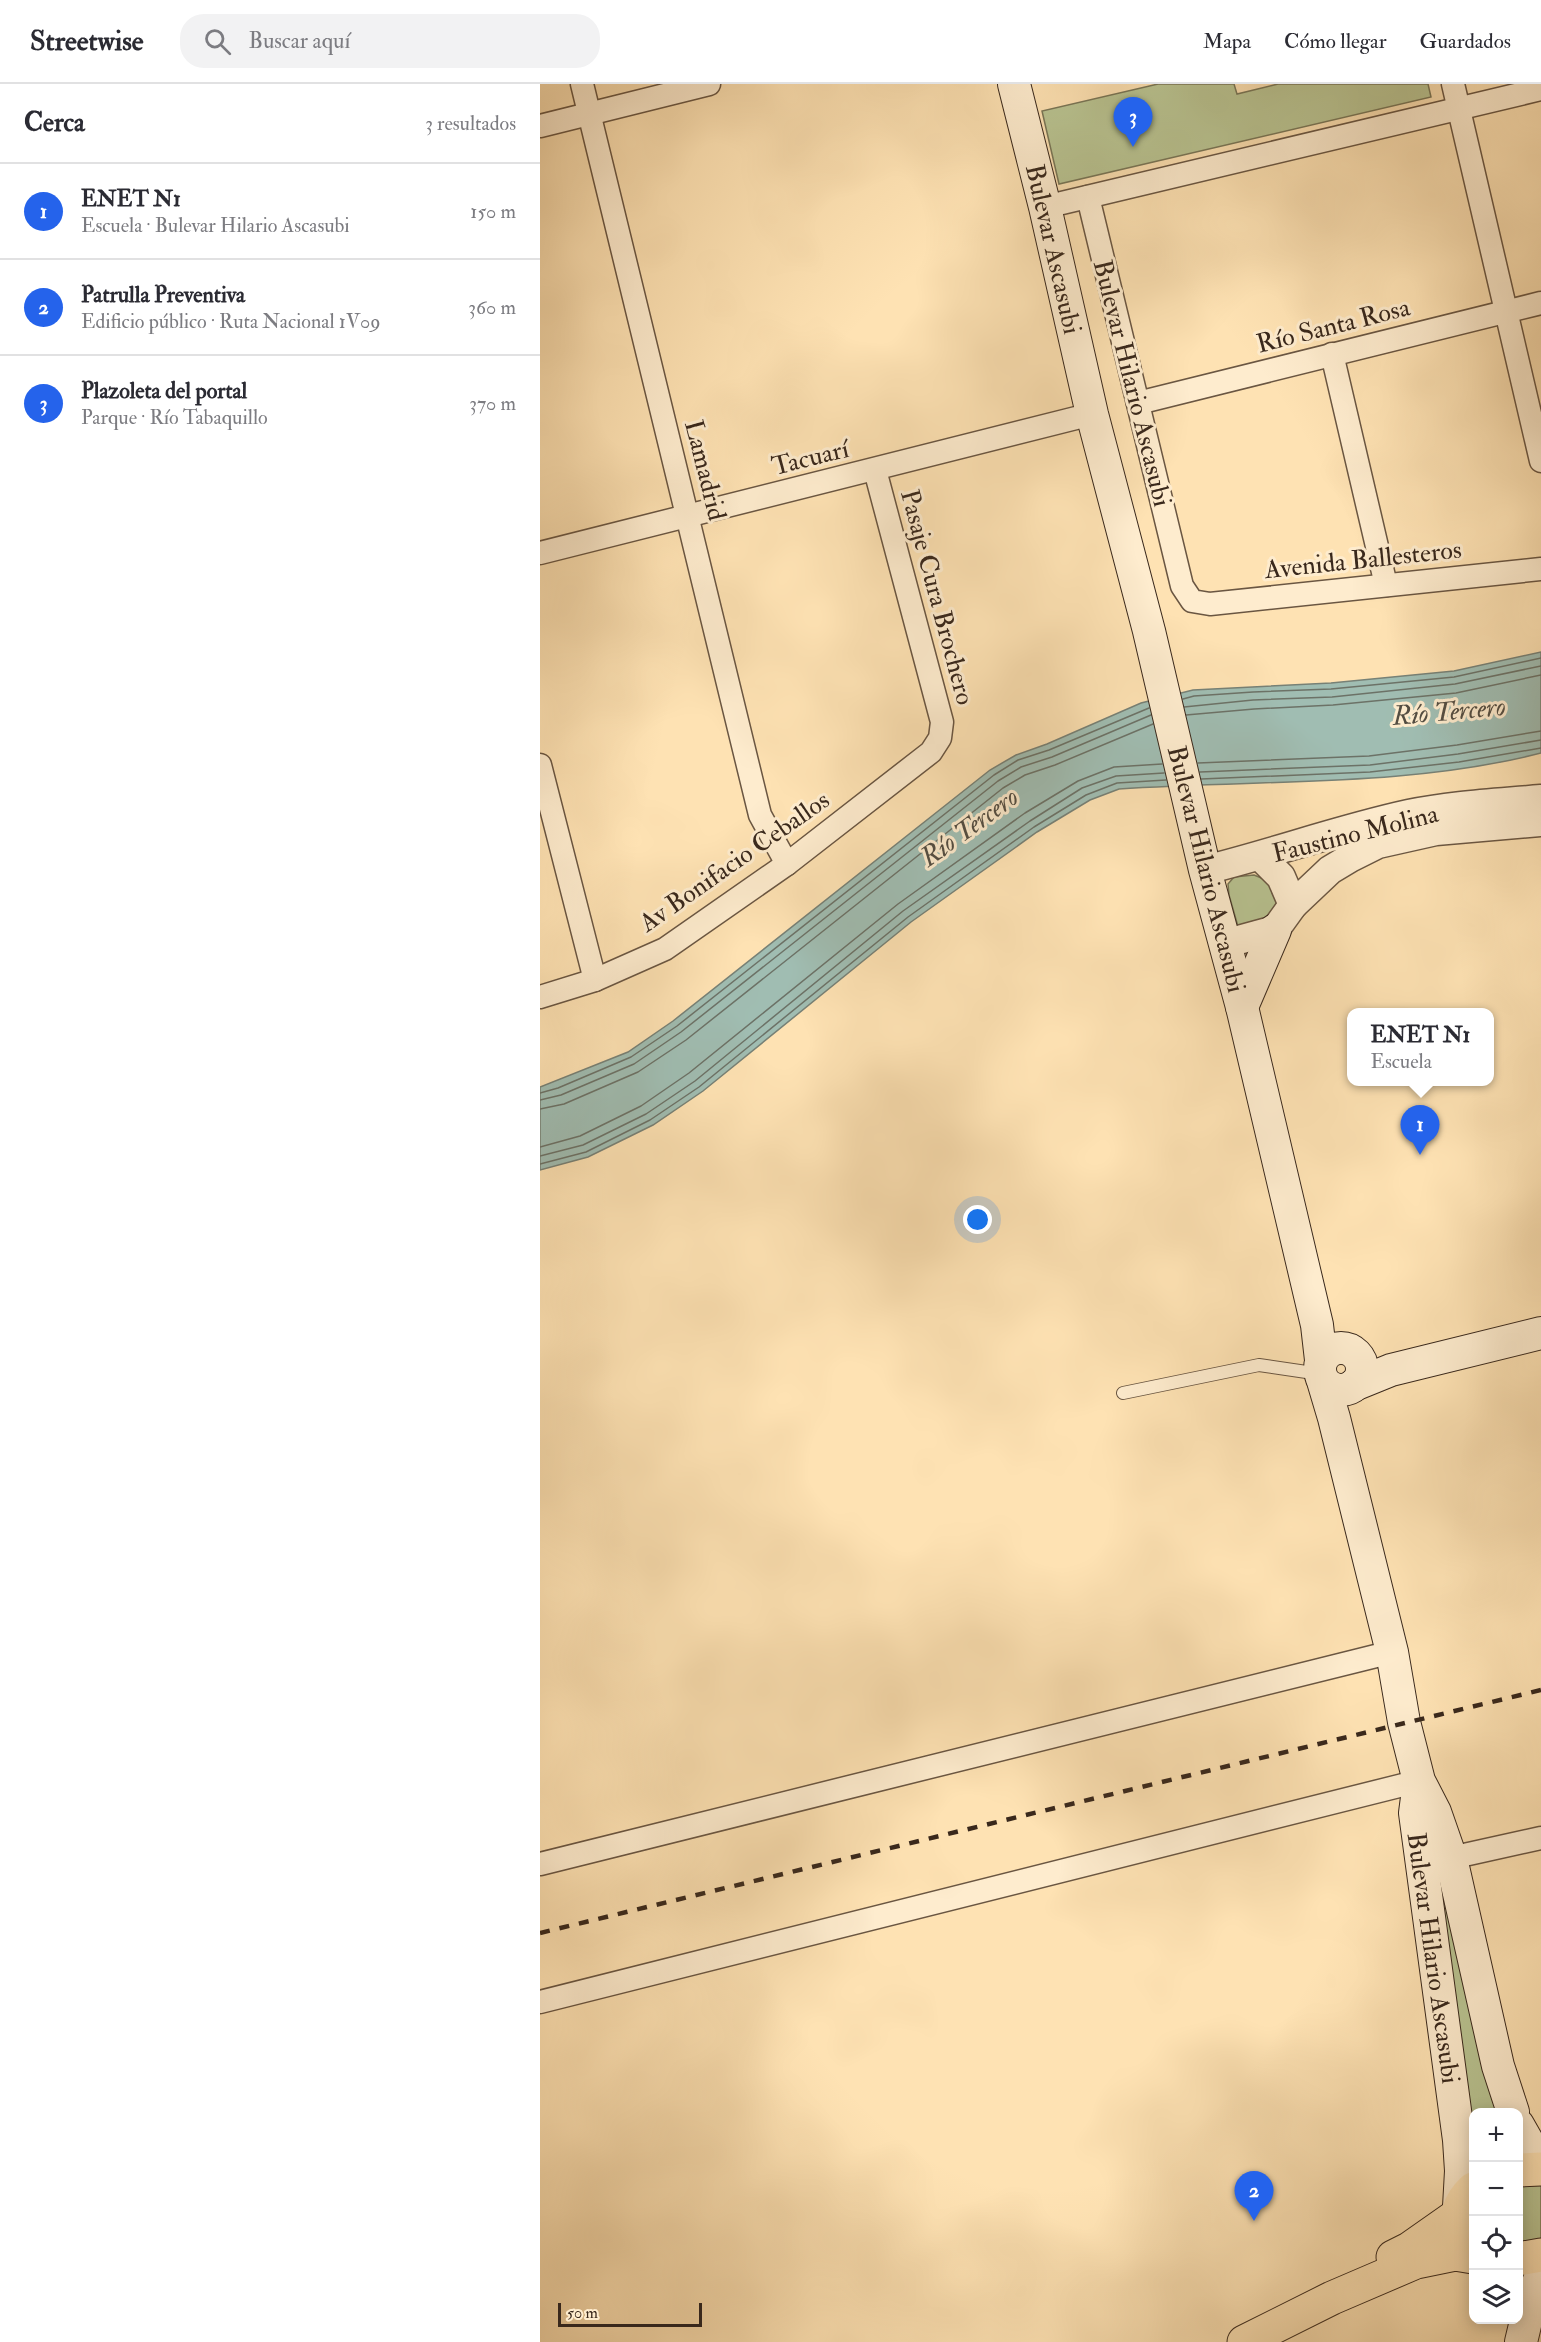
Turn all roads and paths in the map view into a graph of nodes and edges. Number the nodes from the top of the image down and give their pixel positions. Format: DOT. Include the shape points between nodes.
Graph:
graph roads {
  1 [pos="582,84"];
  2 [pos="709,84"];
  3 [pos="1014,84"];
  4 [pos="1454,84"];
  5 [pos="1541,89"];
  6 [pos="1460,109"];
  7 [pos="589,114"];
  8 [pos="540,126"];
  9 [pos="1088,197"];
  10 [pos="1045,207"];
  11 [pos="1541,303"];
  12 [pos="1505,312"];
  13 [pos="1332,354"];
  14 [pos="1138,403"];
  15 [pos="1092,414"];
  16 [pos="1541,461"];
  17 [pos="875,470"];
  18 [pos="688,516"];
  19 [pos="540,553"];
  20 [pos="1541,569"];
  21 [pos="1386,585"];
  22 [pos="1192,601"];
  23 [pos="940,738"];
  24 [pos="540,765"];
  25 [pos="1541,799"];
  26 [pos="1541,822"];
  27 [pos="1260,856"];
  28 [pos="787,864"];
  29 [pos="1205,870"];
  30 [pos="1293,905"];
  31 [pos="1275,930"];
  32 [pos="1224,944"];
  33 [pos="595,980"];
  34 [pos="540,997"];
  35 [pos="1242,1008"];
  36 [pos="1541,1333"];
  37 [pos="1336,1377"];
  38 [pos="1123,1393"];
  39 [pos="1392,1652"];
  40 [pos="1419,1781"];
  41 [pos="1541,1838"];
  42 [pos="1452,1858"];
  43 [pos="1420,1863"];
  44 [pos="540,1864"];
  45 [pos="540,2002"];
  46 [pos="1512,2108"];
  47 [pos="1523,2134"];
  48 [pos="1541,2167"];
  49 [pos="1523,2169"];
  50 [pos="1463,2204"];
  51 [pos="1469,2254"];
  52 [pos="1541,2255"];
  53 [pos="1469,2256"];
  54 [pos="1523,2258"];
  55 [pos="1541,2275"];
  56 [pos="1332,2298"];
  57 [pos="1516,2324"];
  58 [pos="1244,2342"];
  59 [pos="1517,2342"];
  60 [pos="1521,2342"];
  1 -- 7 [label="street, Lamadrid"];
  2 -- 7 [label="street"];
  3 -- 10 [label="main road, Bulevar Ascasubi"];
  4 -- 6 [label="street"];
  5 -- 6 [label="street"];
  6 -- 9 [label="street"];
  6 -- 12 [label="street"];
  7 -- 8 [label="street"];
  7 -- 18 [label="street, Lamadrid"];
  9 -- 10 [label="street"];
  9 -- 14 [label="street, Bulevar Hilario Ascasubi"];
  10 -- 15 [label="main road, Bulevar Ascasubi"];
  11 -- 12 [label="street, Río Santa Rosa"];
  12 -- 13 [label="street, Río Santa Rosa"];
  12 -- 16 [label="street"];
  13 -- 14 [label="street, Río Santa Rosa"];
  13 -- 21 [label="street"];
  14 -- 22 [label="street, Bulevar Hilario Ascasubi" via="1182,586"];
  15 -- 17 [label="street, Tacuarí"];
  15 -- 29 [label="main road, Bulevar Hilario Ascasubi" via="1149,631"];
  17 -- 18 [label="street, Tacuarí"];
  17 -- 23 [label="street, Pasaje Cura Brochero" via="942,722"];
  18 -- 19 [label="street, Tacuarí"];
  18 -- 28 [label="street, Lamadrid" via="760,815"];
  20 -- 21 [label="street, Avenida Ballesteros"];
  21 -- 22 [label="street, Avenida Ballesteros" via="1210,604"];
  23 -- 28 [label="street, Av Bonifacio Ceballos" via="931,752"];
  24 -- 33 [label="street"];
  25 -- 27 [label="street, Faustino Molina" via="1412,814"];
  26 -- 30 [label="street, Faustino Molina" via="1436,831 1378,844 1330,870"];
  27 -- 29 [label="street, Faustino Molina"];
  27 -- 30 [label="street" via="1281,877"];
  28 -- 33 [label="street, Av Bonifacio Ceballos" via="665,949"];
  29 -- 32 [label="main road, Bulevar Hilario Ascasubi"];
  30 -- 31 [label="street, Faustino Molina"];
  31 -- 32 [label="street"];
  31 -- 35 [label="main road"];
  32 -- 35 [label="main road, Bulevar Hilario Ascasubi"];
  33 -- 34 [label="street, Av Bonifacio Ceballos"];
  35 -- 37 [label="main road, Bulevar Hilario Ascasubi" via="1317,1325"];
  36 -- 37 [label="main road" via="1391,1371"];
  37 -- 38 [label="lane" via="1259,1365"];
  37 -- 39 [label="main road, Bulevar Hilario Ascasubi"];
  39 -- 40 [label="main road, Bulevar Hilario Ascasubi"];
  39 -- 44 [label="street"];
  40 -- 42 [label="main road, Bulevar Hilario Ascasubi"];
  40 -- 43 [label="main road, Bulevar Hilario Ascasubi" via="1415,1813"];
  40 -- 45 [label="street"];
  41 -- 42 [label="street"];
  42 -- 43 [label="street"];
  42 -- 46 [label="main road, Bulevar Hilario Ascasubi" via="1498,2066"];
  43 -- 50 [label="main road, Bulevar Hilario Ascasubi" via="1459,2140"];
  47 -- 48 [label="main road"];
  48 -- 49 [label="main road"];
  50 -- 51 [label="main road" via="1459,2239"];
  50 -- 56 [label="main road"];
  52 -- 54 [label="main road"];
  53 -- 56 [label="main road" via="1455,2254 1416,2262"];
  55 -- 60 [label="main road"];
  56 -- 58 [label="main road"];
  57 -- 59 [label="main road"];
}
